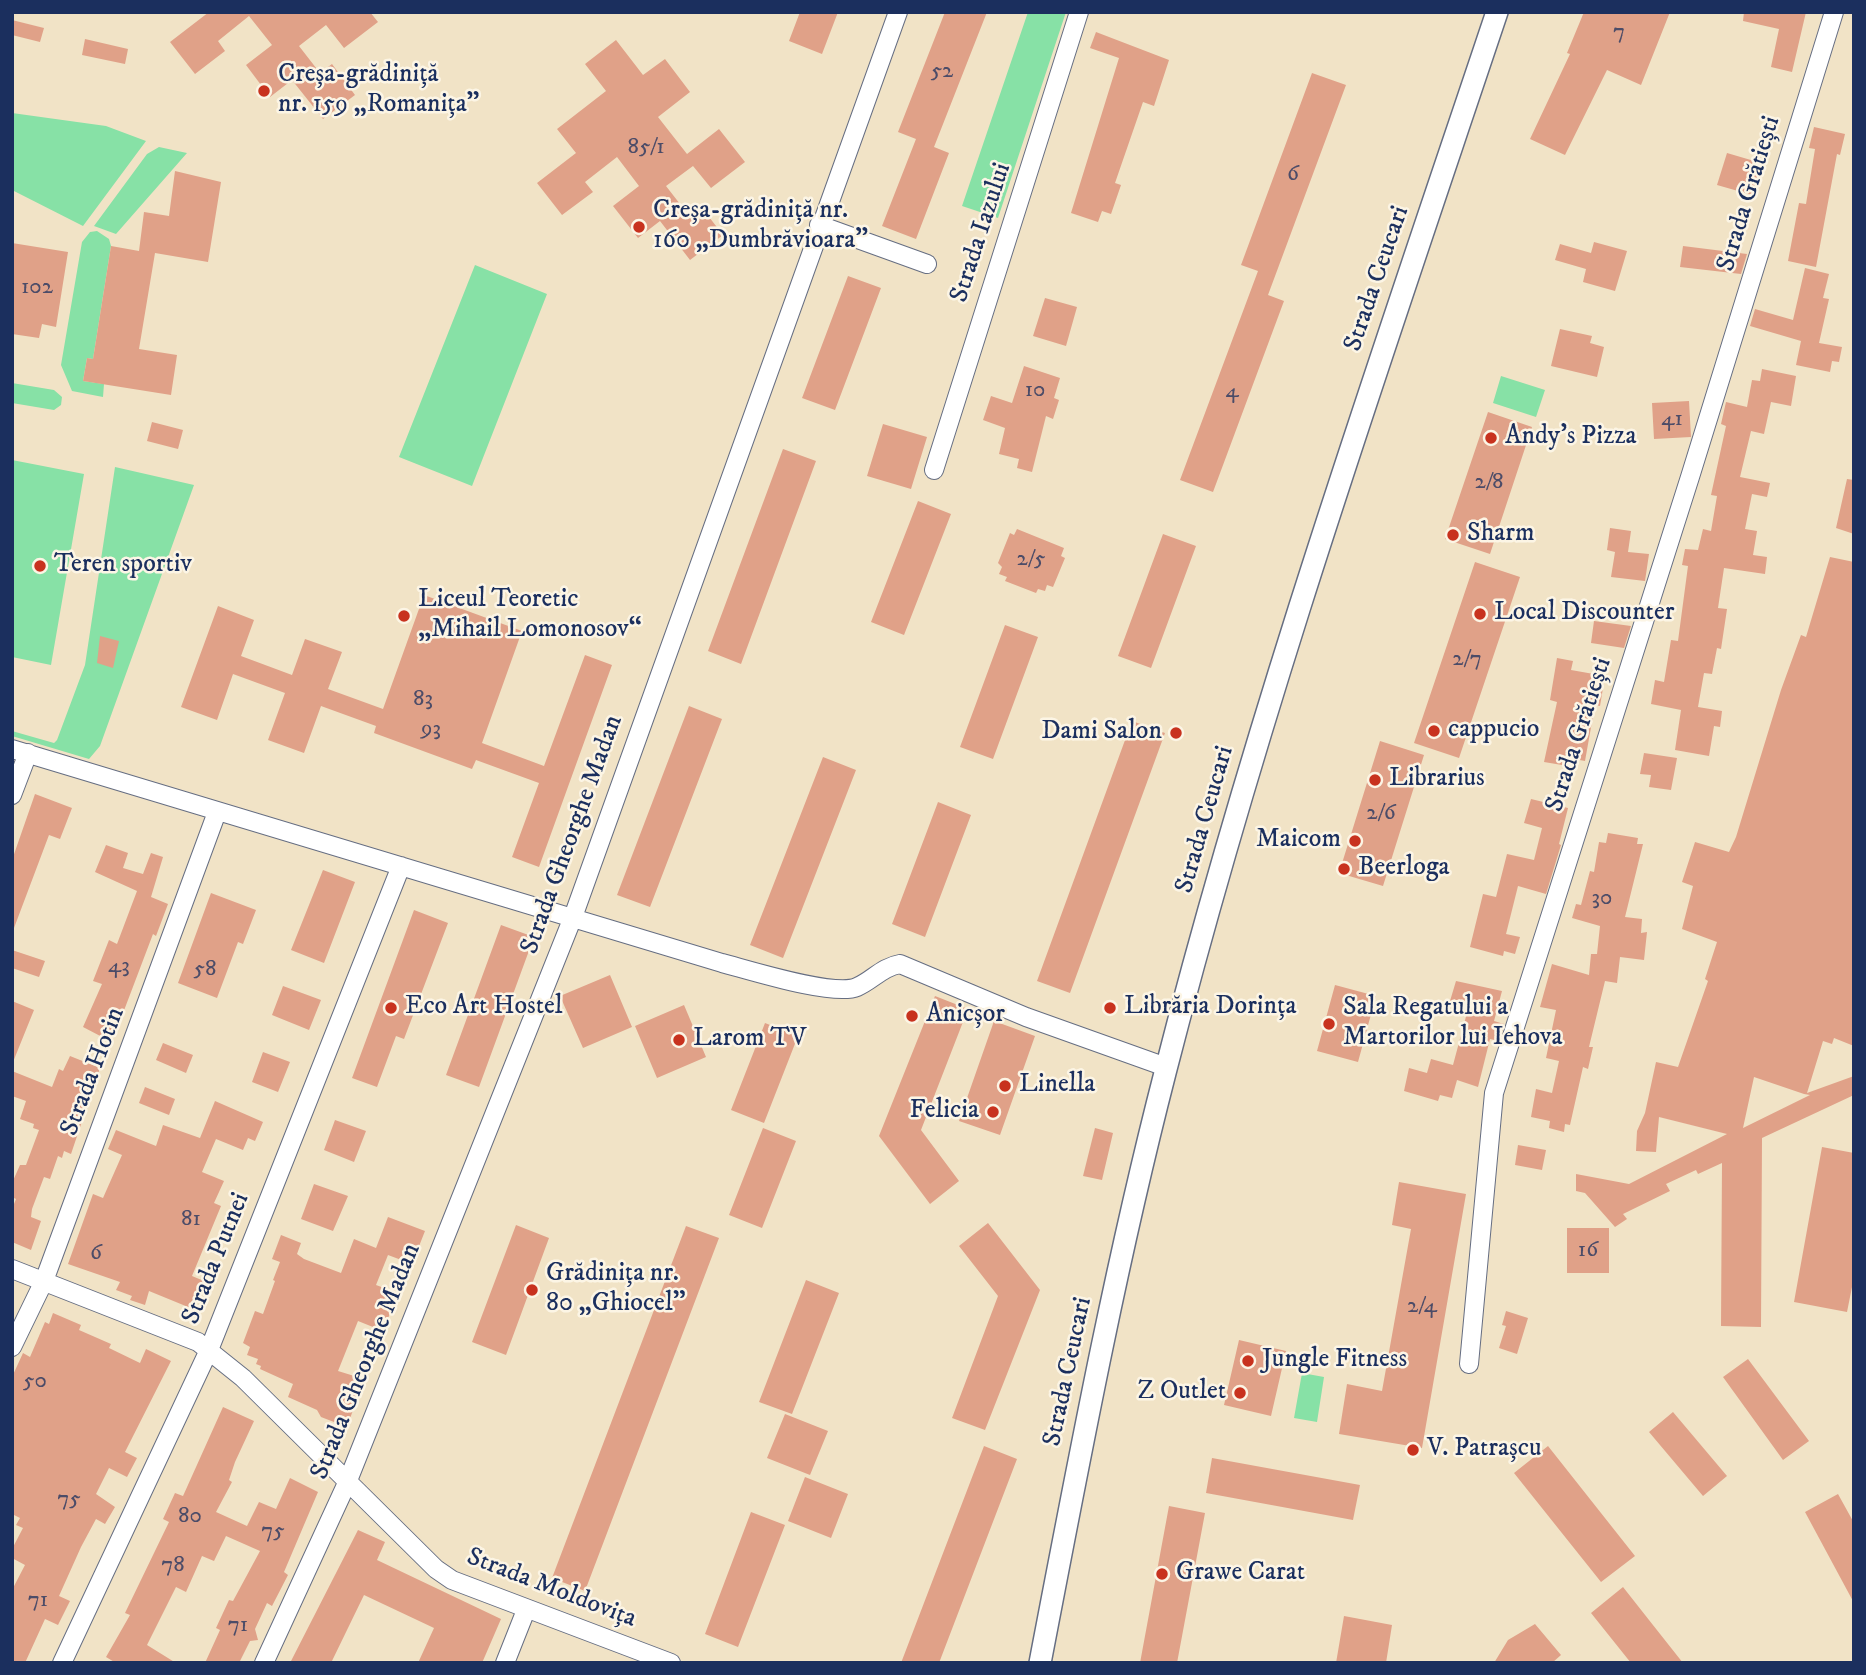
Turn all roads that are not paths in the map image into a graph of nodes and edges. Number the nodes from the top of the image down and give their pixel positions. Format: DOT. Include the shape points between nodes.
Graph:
graph roads {
  1 [pos="898,12"];
  2 [pos="1079,12"];
  3 [pos="1497,12"];
  4 [pos="1834,12"];
  5 [pos="819,225"];
  6 [pos="927,264"];
  7 [pos="934,470"];
  8 [pos="20,751"];
  9 [pos="12,795"];
  10 [pos="217,812"];
  11 [pos="401,866"];
  12 [pos="573,917"];
  13 [pos="1166,1067"];
  14 [pos="12,1269"];
  15 [pos="44,1281"];
  16 [pos="12,1348"];
  17 [pos="209,1350"];
  18 [pos="1469,1364"];
  19 [pos="348,1483"];
  20 [pos="526,1610"];
  21 [pos="62,1663"];
  22 [pos="264,1663"];
  23 [pos="505,1663"];
  24 [pos="671,1663"];
  25 [pos="1040,1663"];
  1 -- 5 [label="street, Strada Gheorghe Madan"];
  2 -- 7 [label="street, Strada Iazului"];
  3 -- 13 [label="street, Strada Ceucari" via="1294,619"];
  4 -- 18 [label="street, Strada Grătiești" via="1494,1093"];
  5 -- 6 [label="street"];
  5 -- 12 [label="street, Strada Gheorghe Madan"];
  8 -- 9 [label="street"];
  8 -- 10 [label="street"];
  10 -- 11 [label="street"];
  10 -- 15 [label="street, Strada Hotin"];
  11 -- 12 [label="street"];
  11 -- 17 [label="street, Strada Putnei"];
  12 -- 13 [label="street" via="722,963 831,990 856,988 900,964 1026,1017"];
  12 -- 19 [label="street, Strada Gheorghe Madan"];
  13 -- 25 [label="street, Strada Ceucari" via="1082,1443"];
  14 -- 15 [label="street, Strada Moldovița"];
  15 -- 16 [label="street, Strada Hotin"];
  15 -- 17 [label="street, Strada Moldovița"];
  17 -- 19 [label="street, Strada Moldovița"];
  17 -- 21 [label="street, Strada Putnei"];
  19 -- 20 [label="street, Strada Moldovița" via="436,1569 467,1588"];
  19 -- 22 [label="street, Strada Gheorghe Madan"];
  20 -- 23 [label="street"];
  20 -- 24 [label="street, Strada Moldovița"];
}
